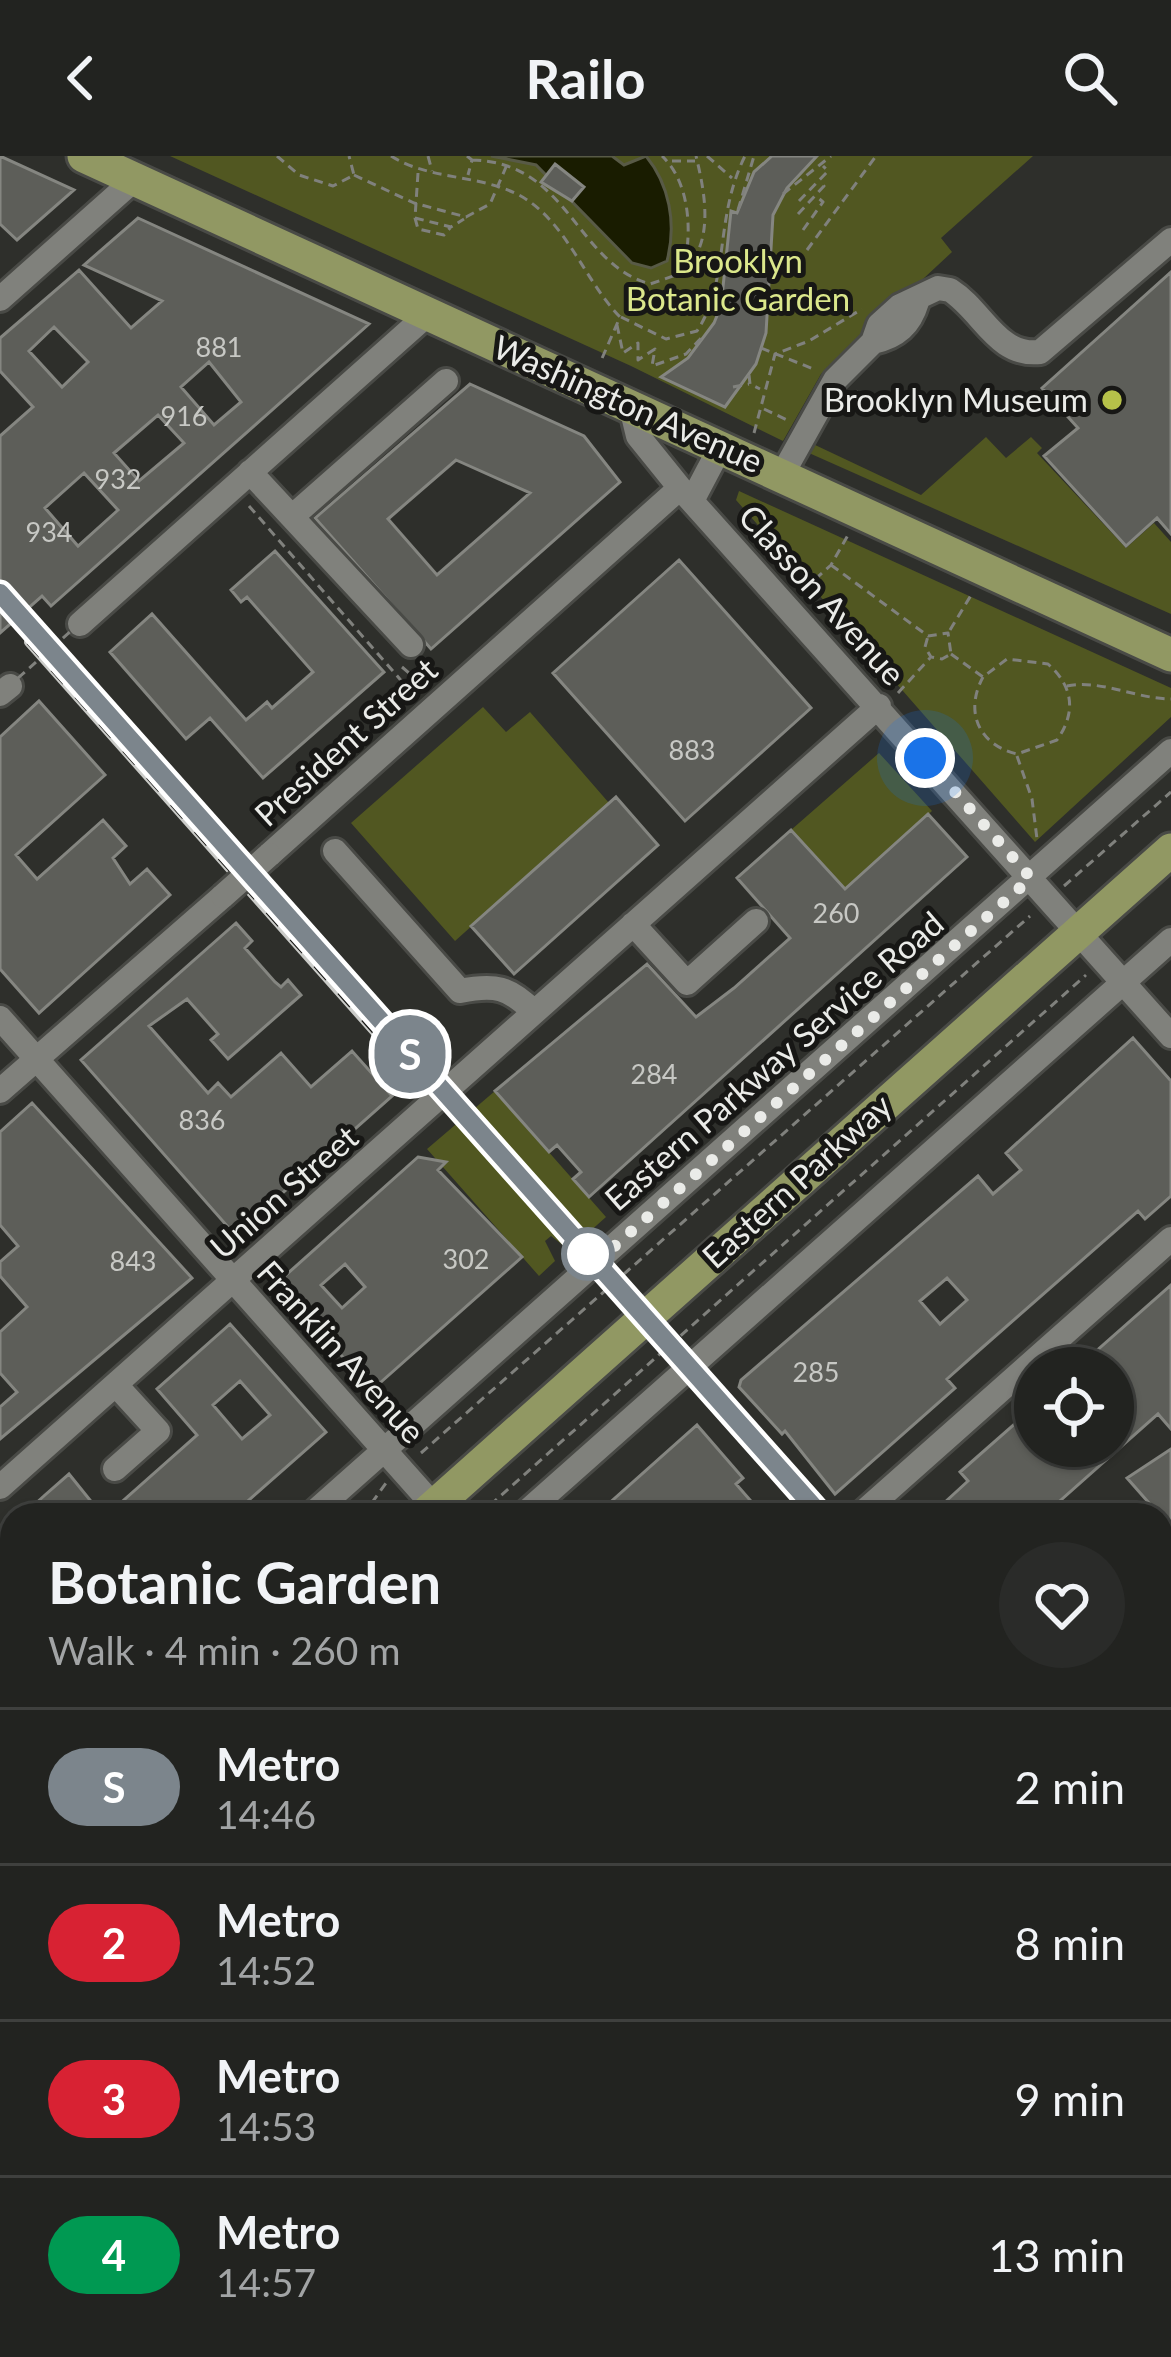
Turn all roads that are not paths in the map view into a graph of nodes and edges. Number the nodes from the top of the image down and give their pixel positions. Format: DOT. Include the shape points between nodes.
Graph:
graph roads {
  1 [pos="84,156"];
  2 [pos="135,179"];
  3 [pos="1171,240"];
  4 [pos="0,299"];
  5 [pos="428,314"];
  6 [pos="446,381"];
  7 [pos="631,406"];
  8 [pos="722,446"];
  9 [pos="250,472"];
  10 [pos="783,473"];
  11 [pos="686,495"];
  12 [pos="294,515"];
  13 [pos="76,627"];
  14 [pos="403,652"];
  15 [pos="1171,655"];
  16 [pos="888,700"];
  17 [pos="1171,751"];
  18 [pos="1171,850"];
  19 [pos="334,851"];
  20 [pos="1031,878"];
  21 [pos="755,921"];
  22 [pos="633,924"];
  23 [pos="1078,932"];
  24 [pos="1171,940"];
  25 [pos="1123,982"];
  26 [pos="534,1012"];
  27 [pos="0,1018"];
  28 [pos="1171,1036"];
  29 [pos="36,1058"];
  30 [pos="0,1091"];
  31 [pos="1171,1239"];
  32 [pos="233,1280"];
  33 [pos="116,1385"];
  34 [pos="384,1450"];
  35 [pos="116,1469"];
  36 [pos="0,1487"];
  37 [pos="324,1503"];
  38 [pos="426,1503"];
  39 [pos="443,1503"];
  40 [pos="537,1503"];
  41 [pos="874,1503"];
  1 -- 2 [label="main road, Washington Avenue"];
  2 -- 4 [label="street"];
  2 -- 5 [label="main road, Washington Avenue"];
  3 -- 10 [label="street" via="1040,352 1003,344 938,287 917,302 912,320 873,342 835,380"];
  5 -- 7 [label="main road, Washington Avenue"];
  5 -- 9 [label="street"];
  6 -- 12 [label="street"];
  7 -- 8 [label="main road, Washington Avenue"];
  7 -- 11 [label="street, Classon Avenue" via="638,436"];
  8 -- 10 [label="main road, Washington Avenue"];
  8 -- 11 [label="street, President Street"];
  9 -- 12 [label="street"];
  9 -- 13 [label="street"];
  10 -- 15 [label="main road, Washington Avenue"];
  11 -- 16 [label="street, Classon Avenue"];
  11 -- 29 [label="street, President Street, bridge"];
  12 -- 14 [label="street"];
  16 -- 20 [label="street, Classon Avenue"];
  16 -- 22 [label="street, Union Street"];
  17 -- 20 [label="street, Eastern Parkway Service Road"];
  18 -- 23 [label="main road, Eastern Parkway"];
  19 -- 26 [label="street" via="460,991 491,984"];
  20 -- 23 [label="street, Classon Avenue"];
  20 -- 34 [label="street, Eastern Parkway Service Road"];
  21 -- 22 [label="street" via="687,983"];
  22 -- 26 [label="street, Union Street"];
  23 -- 25 [label="street, Classon Avenue"];
  23 -- 39 [label="main road, Eastern Parkway"];
  24 -- 25 [label="street"];
  25 -- 28 [label="street, Classon Avenue"];
  25 -- 40 [label="street"];
  26 -- 32 [label="street, Union Street"];
  27 -- 29 [label="street, Franklin Avenue"];
  29 -- 30 [label="street, President Street"];
  29 -- 32 [label="street, Franklin Avenue"];
  31 -- 41 [label="street"];
  32 -- 33 [label="street, Union Street"];
  32 -- 34 [label="street, Franklin Avenue"];
  33 -- 35 [label="street" via="158,1431"];
  33 -- 36 [label="street, Union Street"];
  34 -- 37 [label="street, Eastern Parkway Service Road"];
  34 -- 38 [label="street, Franklin Avenue"];
}
